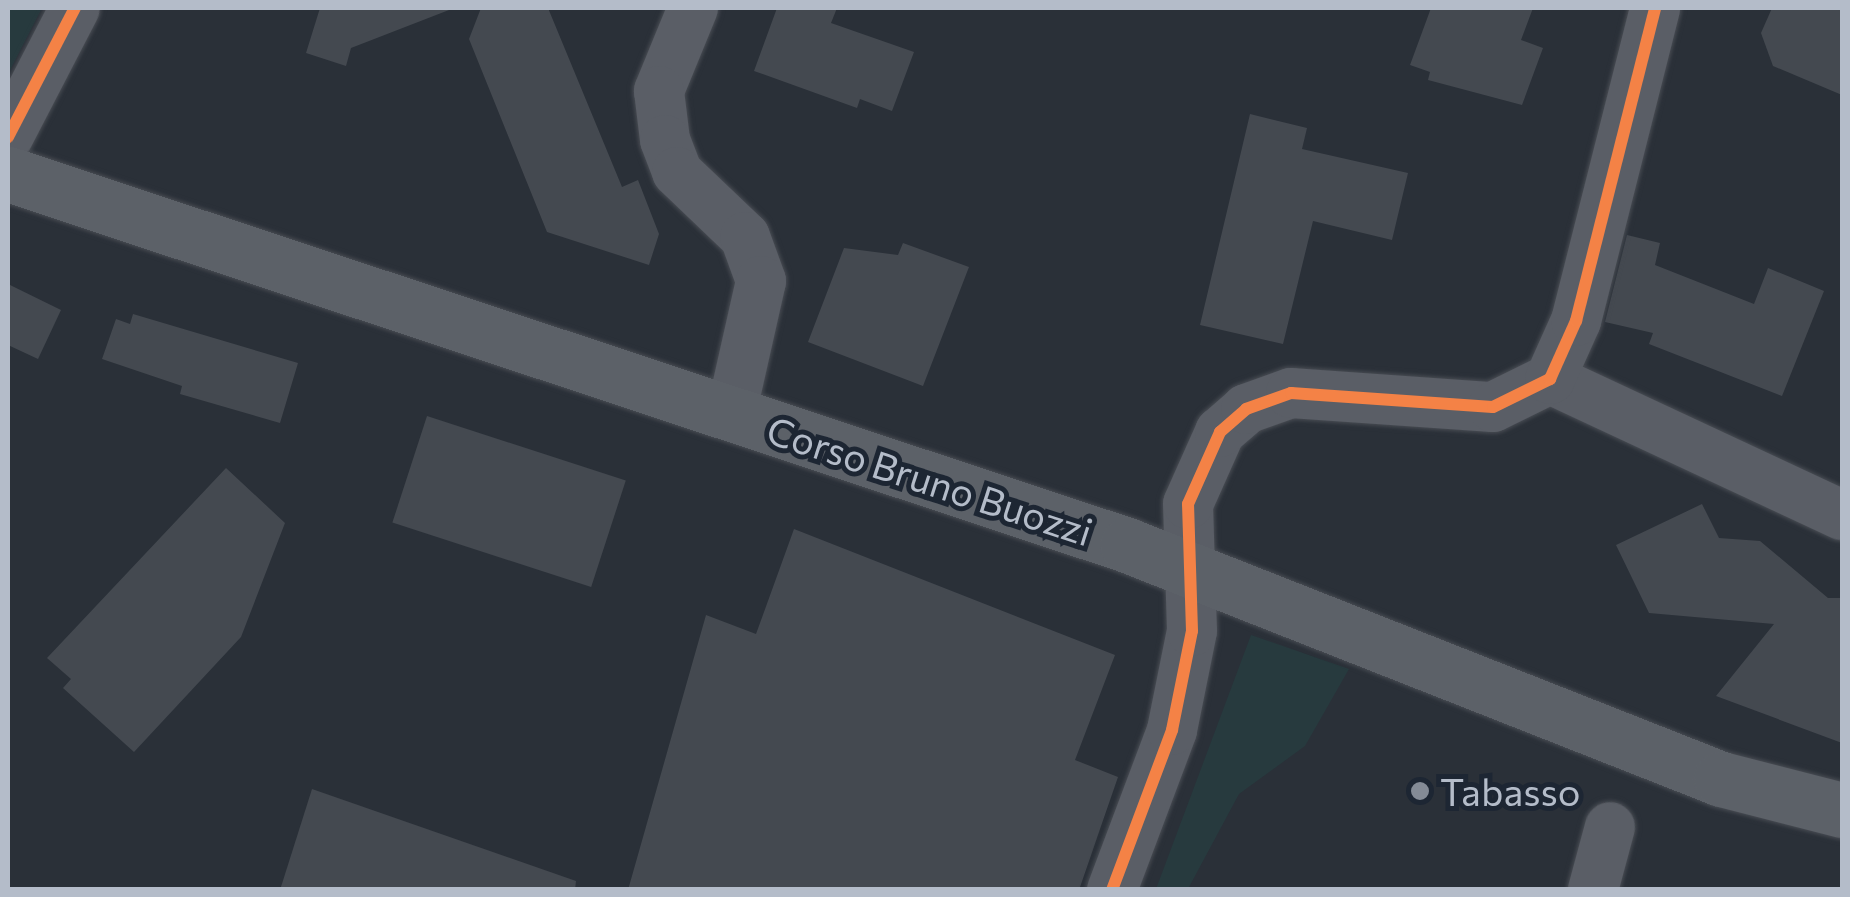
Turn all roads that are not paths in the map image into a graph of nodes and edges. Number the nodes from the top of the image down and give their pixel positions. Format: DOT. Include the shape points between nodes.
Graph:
graph roads {
  1 [pos="75,8"];
  2 [pos="693,8"];
  3 [pos="1655,8"];
  4 [pos="8,137"];
  5 [pos="8,174"];
  6 [pos="1550,379"];
  7 [pos="732,414"];
  8 [pos="1842,515"];
  9 [pos="1190,567"];
  10 [pos="1842,810"];
  11 [pos="1610,828"];
  12 [pos="1112,890"];
  13 [pos="1593,890"];
  1 -- 4 [label="street"];
  2 -- 7 [label="street" via="660,90 666,140 676,172 745,238 761,281"];
  3 -- 6 [label="street" via="1576,321"];
  5 -- 7 [label="main road, Corso Bruno Buozzi"];
  6 -- 8 [label="street"];
  6 -- 9 [label="street" via="1493,407 1291,393 1246,408 1220,432 1188,504"];
  7 -- 9 [label="main road, Corso Bruno Buozzi"];
  9 -- 10 [label="main road, Corso Bruno Buozzi" via="1721,779"];
  9 -- 12 [label="street" via="1192,630 1172,730"];
  11 -- 13 [label="street"];
}
